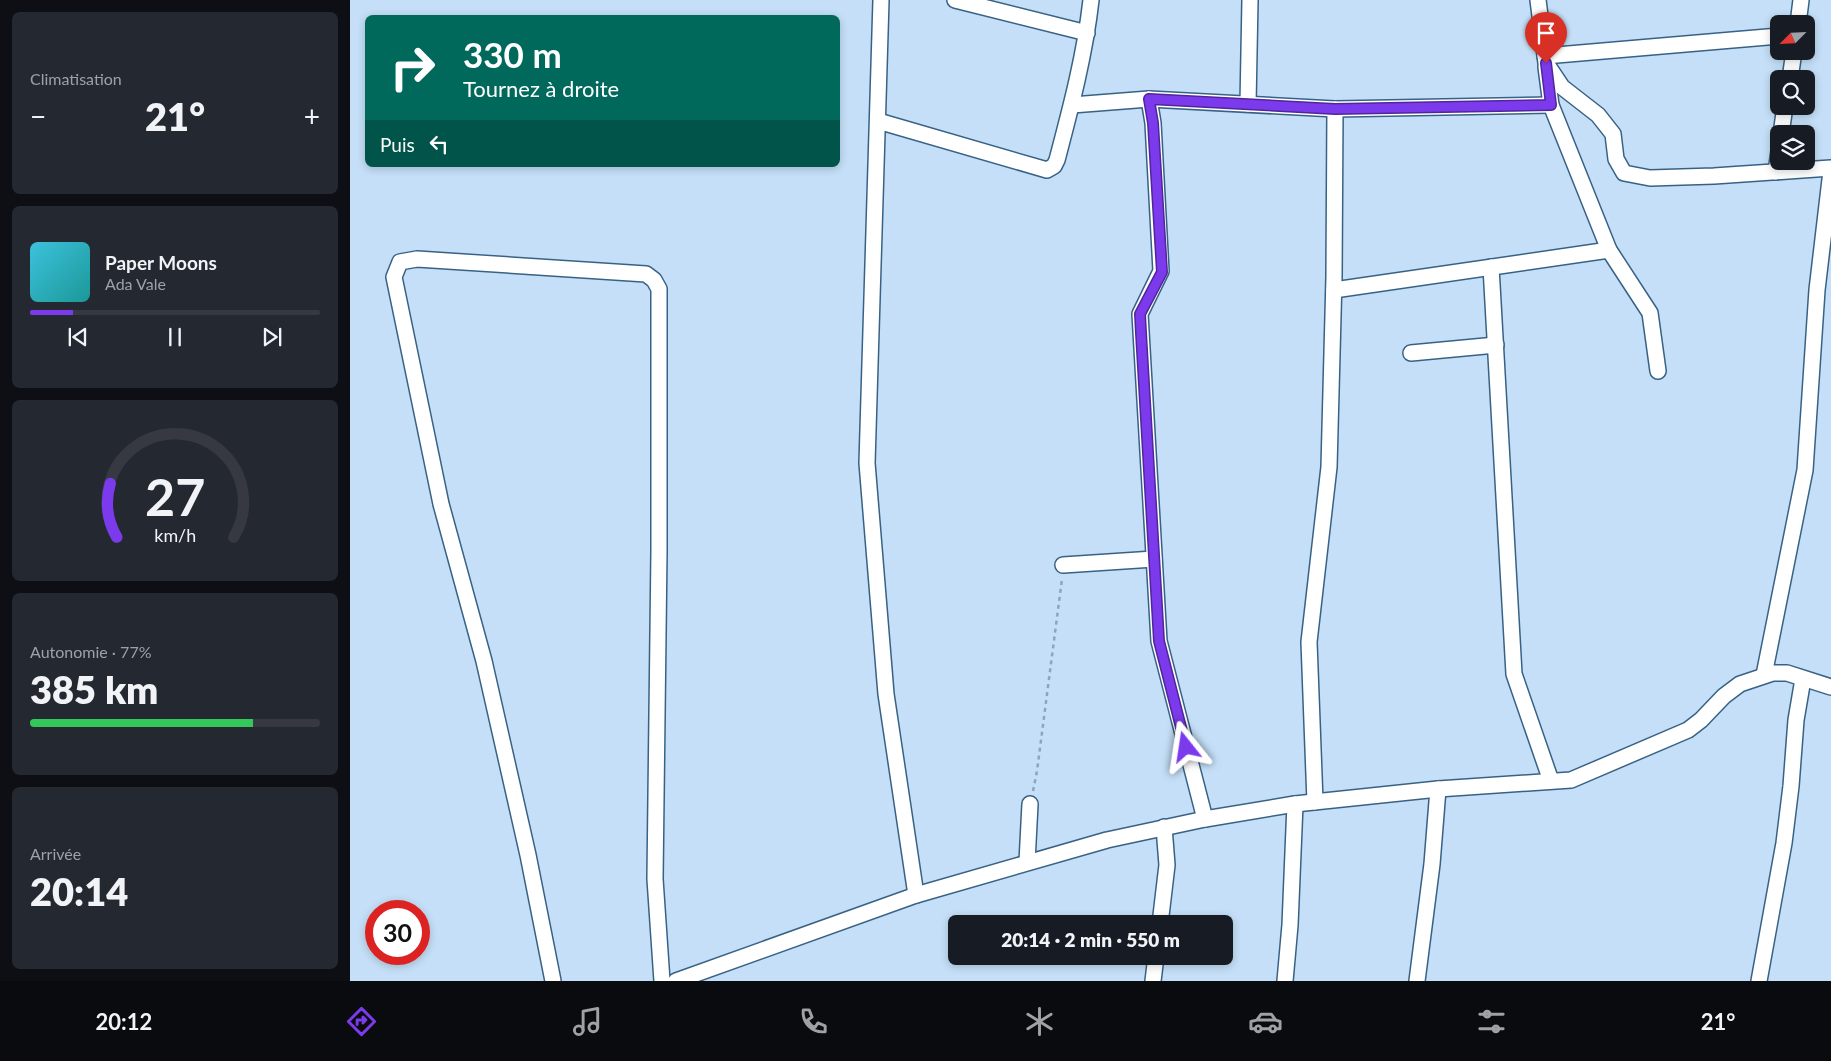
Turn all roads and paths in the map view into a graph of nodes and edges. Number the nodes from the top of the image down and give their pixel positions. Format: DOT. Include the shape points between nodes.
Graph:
graph roads {
  1 [pos="881,0"];
  2 [pos="955,0"];
  3 [pos="1090,0"];
  4 [pos="1250,0"];
  5 [pos="1538,0"];
  6 [pos="1801,0"];
  7 [pos="1799,15"];
  8 [pos="1087,33"];
  9 [pos="1770,37"];
  10 [pos="1545,59"];
  11 [pos="1149,99"];
  12 [pos="1248,104"];
  13 [pos="1072,105"];
  14 [pos="1551,105"];
  15 [pos="1335,109"];
  16 [pos="878,121"];
  17 [pos="1831,170"];
  18 [pos="1776,172"];
  19 [pos="1609,250"];
  20 [pos="1491,267"];
  21 [pos="1334,290"];
  22 [pos="1496,345"];
  23 [pos="1411,353"];
  24 [pos="1658,371"];
  25 [pos="1154,559"];
  26 [pos="1063,565"];
  27 [pos="1764,675"];
  28 [pos="1803,679"];
  29 [pos="1831,687"];
  30 [pos="1551,781"];
  31 [pos="1438,789"];
  32 [pos="1315,802"];
  33 [pos="1030,804"];
  34 [pos="1295,804"];
  35 [pos="1205,818"];
  36 [pos="1164,827"];
  37 [pos="1028,862"];
  38 [pos="916,895"];
  39 [pos="1161,915"];
  40 [pos="1155,965"];
  41 [pos="553,981"];
  42 [pos="662,981"];
  43 [pos="676,981"];
  44 [pos="1153,981"];
  45 [pos="1285,981"];
  46 [pos="1417,981"];
  47 [pos="1760,981"];
  1 -- 16 [label="street"];
  2 -- 8 [label="street"];
  3 -- 8 [label="street"];
  4 -- 12 [label="street"];
  5 -- 10 [label="street"];
  6 -- 7 [label="street"];
  8 -- 13 [label="street"];
  9 -- 10 [label="street"];
  10 -- 14 [label="street"];
  10 -- 18 [label="street" via="1562,87 1598,115 1613,134 1616,159 1624,173 1650,178"];
  11 -- 12 [label="street"];
  11 -- 13 [label="street"];
  11 -- 25 [label="street" via="1162,272 1140,314"];
  12 -- 15 [label="street"];
  13 -- 16 [label="street" via="1058,160 1046,170"];
  14 -- 15 [label="street"];
  14 -- 19 [label="street"];
  15 -- 21 [label="street"];
  16 -- 38 [label="street" via="867,463 886,694"];
  17 -- 18 [label="street"];
  17 -- 27 [label="street" via="1817,290 1805,470"];
  19 -- 20 [label="street"];
  19 -- 24 [label="street" via="1650,313"];
  20 -- 21 [label="street"];
  20 -- 22 [label="street"];
  21 -- 32 [label="street" via="1329,466 1309,642"];
  22 -- 23 [label="street"];
  22 -- 30 [label="street" via="1514,674"];
  25 -- 26 [label="street"];
  25 -- 35 [label="street" via="1159,641"];
  26 -- 33 [label="path"];
  27 -- 28 [label="street" via="1787,673"];
  27 -- 30 [label="street" via="1740,684 1688,730 1588,774 1571,780"];
  28 -- 29 [label="street"];
  28 -- 47 [label="street" via="1784,844"];
  30 -- 31 [label="street"];
  31 -- 32 [label="street"];
  31 -- 46 [label="street"];
  32 -- 34 [label="street"];
  33 -- 37 [label="street"];
  34 -- 35 [label="street"];
  34 -- 45 [label="street"];
  35 -- 36 [label="street"];
  36 -- 37 [label="street"];
  36 -- 39 [label="street" via="1167,865"];
  37 -- 38 [label="street"];
  38 -- 43 [label="street"];
  40 -- 44 [label="street"];
  41 -- 42 [label="street" via="484,661 441,504 394,277 400,262 417,259 646,274 659,289 655,879"];
}
